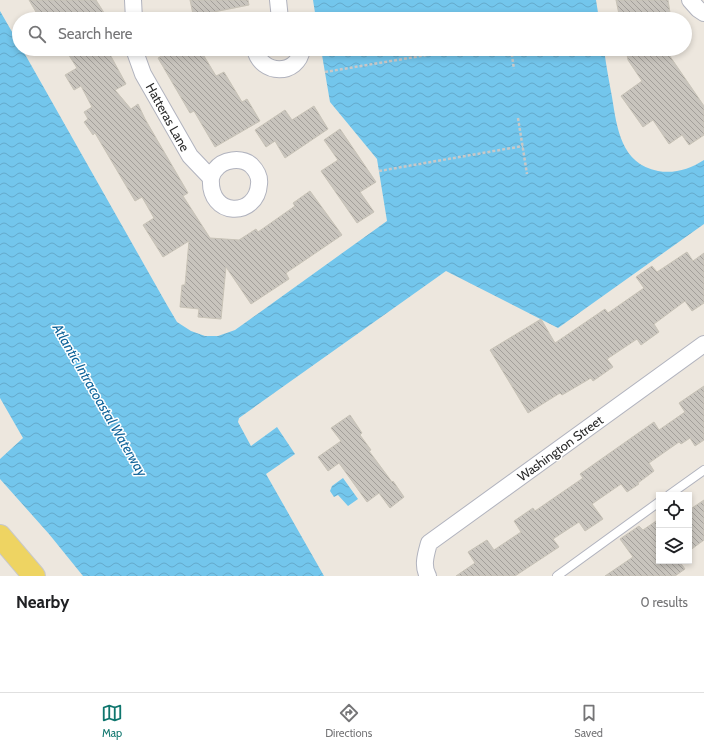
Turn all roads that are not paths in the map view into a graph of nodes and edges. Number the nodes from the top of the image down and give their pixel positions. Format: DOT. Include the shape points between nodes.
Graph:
graph roads {
  1 [pos="133,0"];
  2 [pos="278,0"];
  3 [pos="690,0"];
  4 [pos="134,12"];
  5 [pos="279,12"];
  6 [pos="704,13"];
  7 [pos="137,56"];
  8 [pos="257,56"];
  9 [pos="301,56"];
  10 [pos="211,178"];
  11 [pos="704,344"];
  12 [pos="704,470"];
  13 [pos="673,492"];
  14 [pos="656,504"];
  15 [pos="0,536"];
  16 [pos="34,576"];
  17 [pos="428,576"];
  18 [pos="557,576"];
  1 -- 4 [label="street"];
  2 -- 5 [label="street"];
  3 -- 6 [label="street"];
  7 -- 10 [label="street, Hatteras Lane" via="143,74 190,156"];
  8 -- 9 [label="street" via="264,65 281,70 290,67"];
  11 -- 17 [label="street, Washington Street" via="429,543 425,559"];
  12 -- 13 [label="lane"];
  14 -- 18 [label="lane"];
  15 -- 16 [label="main road"];
}
